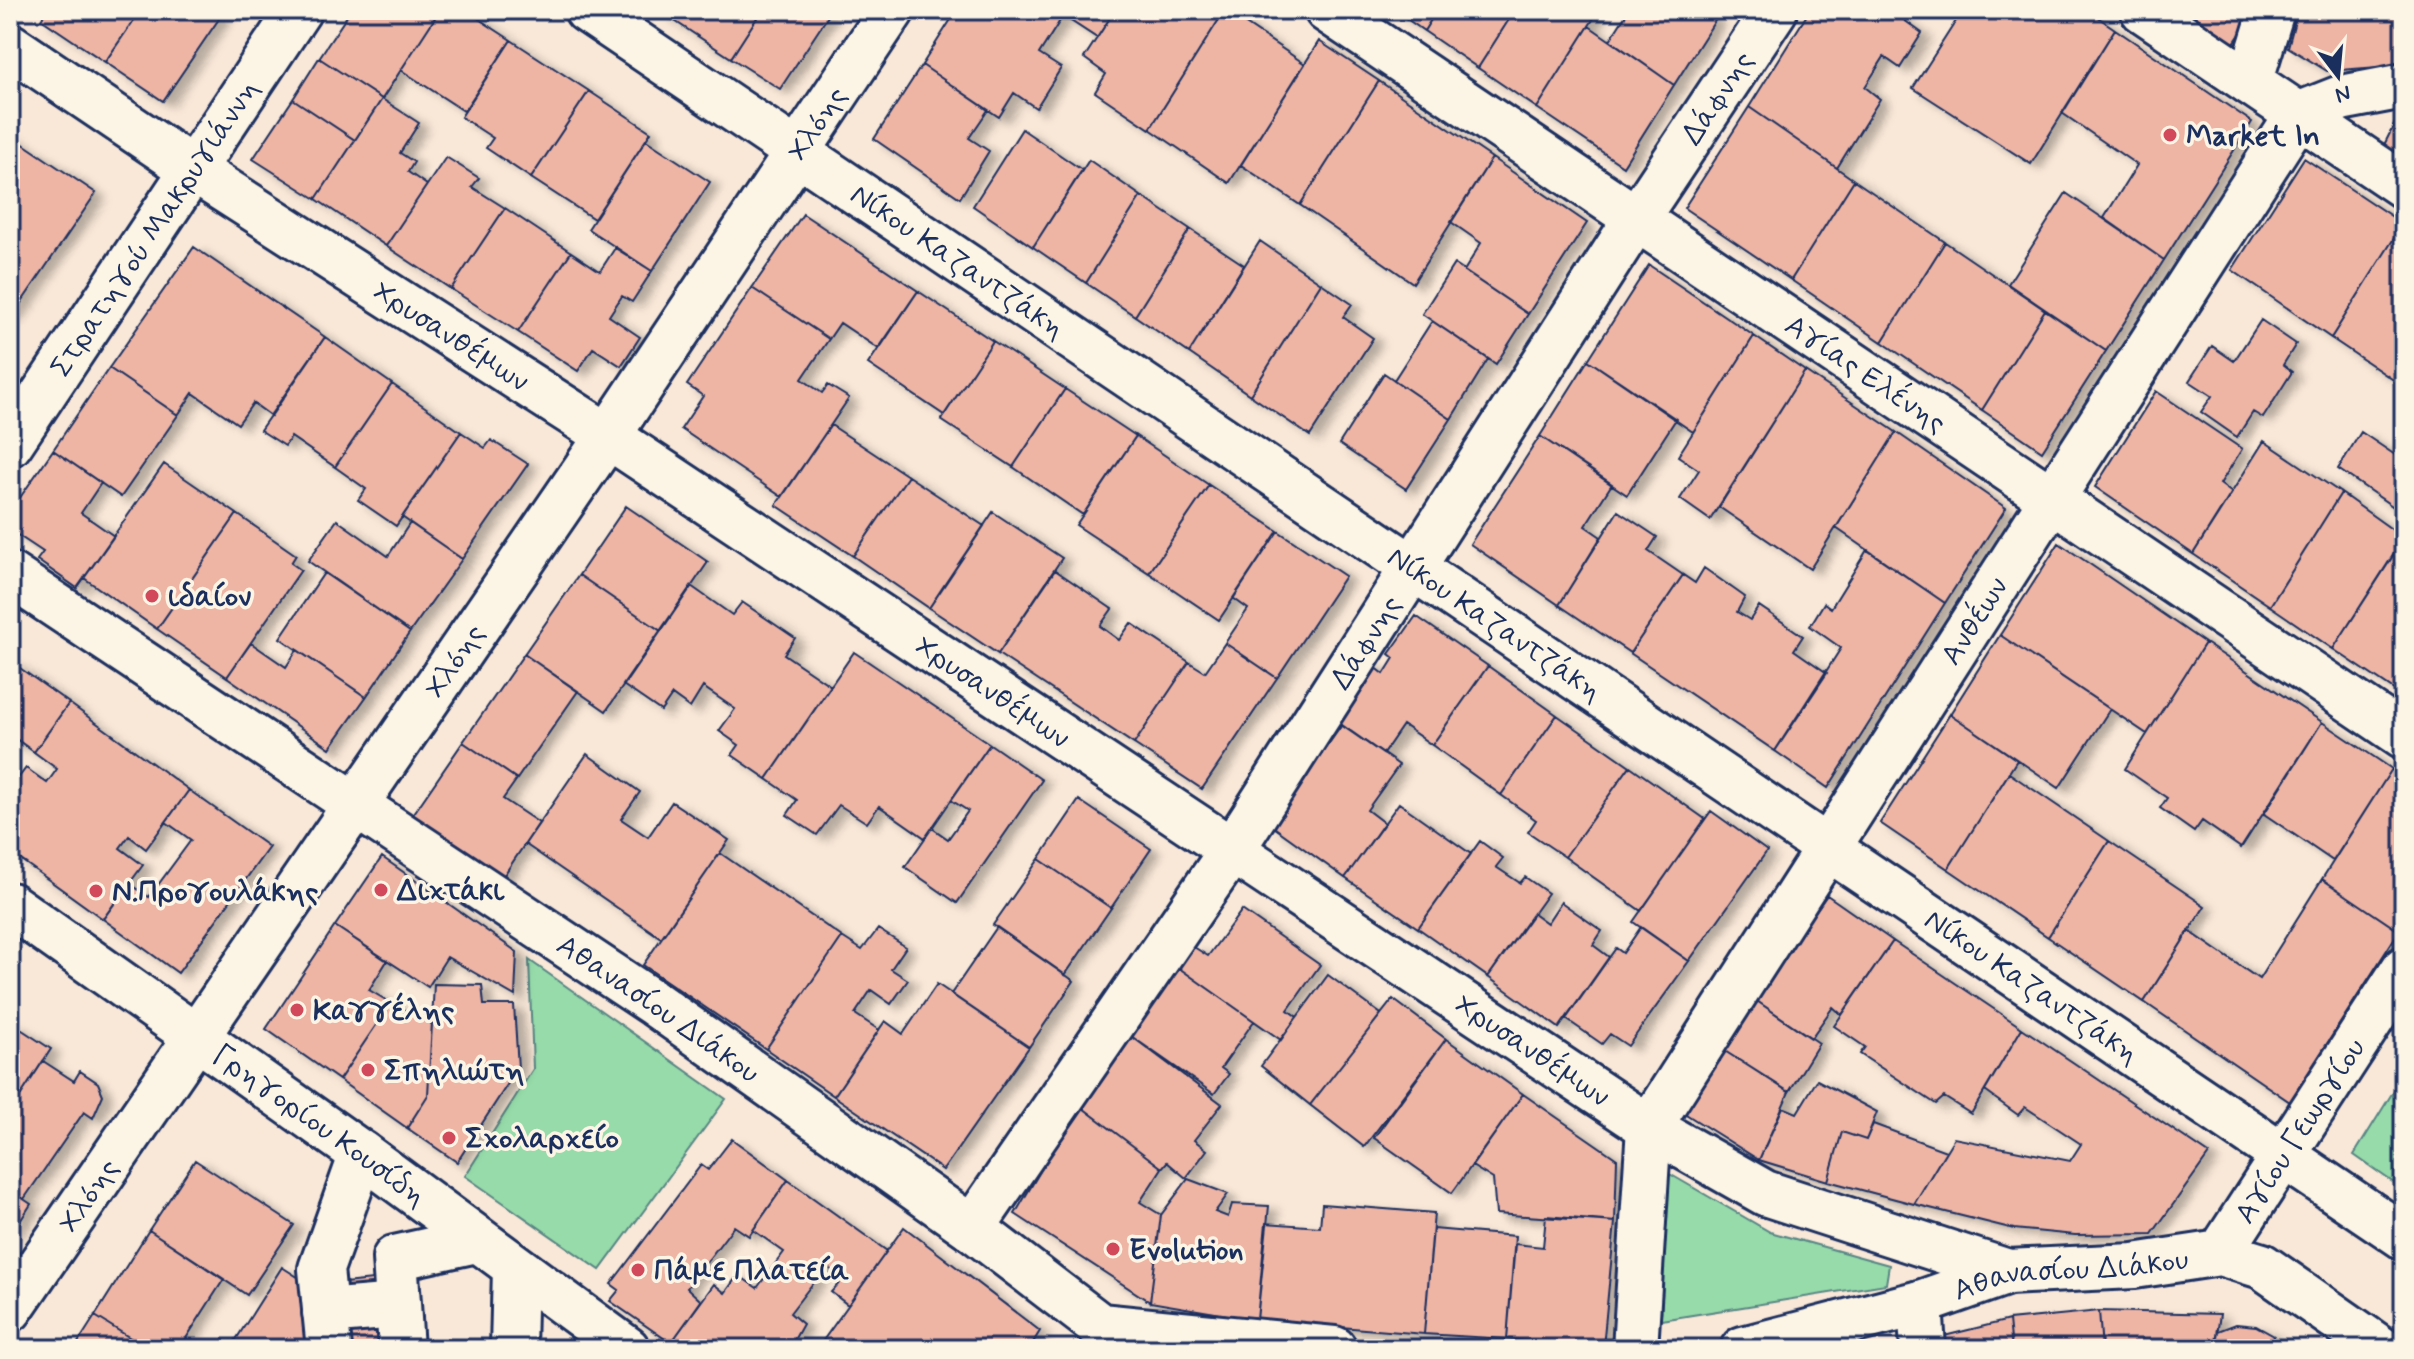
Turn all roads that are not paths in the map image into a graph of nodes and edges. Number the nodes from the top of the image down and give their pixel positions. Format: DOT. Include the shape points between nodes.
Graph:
graph roads {
  1 [pos="299,10"];
  2 [pos="587,10"];
  3 [pos="892,10"];
  4 [pos="1327,10"];
  5 [pos="1775,10"];
  6 [pos="2143,10"];
  7 [pos="2272,10"];
  8 [pos="10,46"];
  9 [pos="2250,82"];
  10 [pos="2404,86"];
  11 [pos="2298,115"];
  12 [pos="800,152"];
  13 [pos="195,171"];
  14 [pos="2404,186"];
  15 [pos="1636,219"];
  16 [pos="14,428"];
  17 [pos="608,436"];
  18 [pos="2052,499"];
  19 [pos="1413,566"];
  20 [pos="10,575"];
  21 [pos="2404,736"];
  22 [pos="353,805"];
  23 [pos="1828,847"];
  24 [pos="1232,850"];
  25 [pos="10,905"];
  26 [pos="2404,969"];
  27 [pos="195,1039"];
  28 [pos="1649,1127"];
  29 [pos="362,1154"];
  30 [pos="2284,1156"];
  31 [pos="972,1228"];
  32 [pos="2404,1237"];
  33 [pos="476,1240"];
  34 [pos="2220,1253"];
  35 [pos="515,1268"];
  36 [pos="2008,1272"];
  37 [pos="1920,1303"];
  38 [pos="10,1309"];
  39 [pos="399,1328"];
  40 [pos="327,1332"];
  41 [pos="1099,1338"];
  42 [pos="513,1349"];
  43 [pos="627,1349"];
  44 [pos="1334,1349"];
  45 [pos="1635,1349"];
  46 [pos="1743,1349"];
  47 [pos="1923,1349"];
  48 [pos="2381,1349"];
  1 -- 13 [label="street, Στρατηγού Μακρυγιάννη"];
  2 -- 12 [label="street, Νίκου Καζαντζάκη"];
  3 -- 12 [label="street, Χλόης"];
  4 -- 15 [label="street, Αγίας Ελένης"];
  5 -- 15 [label="street, Δάφνης"];
  6 -- 9 [label="street"];
  7 -- 9 [label="street"];
  8 -- 13 [label="street, Χρυσανθέμων"];
  9 -- 11 [label="street"];
  10 -- 11 [label="street" via="2341,98"];
  11 -- 14 [label="street"];
  11 -- 18 [label="street, Ανθέων"];
  12 -- 17 [label="street, Χλόης"];
  12 -- 19 [label="street, Νίκου Καζαντζάκη"];
  13 -- 16 [label="street, Στρατηγού Μακρυγιάννη"];
  13 -- 17 [label="street, Χρυσανθέμων"];
  15 -- 18 [label="street, Αγίας Ελένης"];
  15 -- 19 [label="street, Δάφνης"];
  17 -- 22 [label="street, Χλόης"];
  17 -- 24 [label="street, Χρυσανθέμων"];
  18 -- 21 [label="street, Αγίας Ελένης"];
  18 -- 23 [label="street, Ανθέων"];
  19 -- 23 [label="street, Νίκου Καζαντζάκη"];
  19 -- 24 [label="street, Δάφνης"];
  20 -- 22 [label="street, Αθανασίου Διάκου"];
  22 -- 27 [label="street, Χλόης"];
  22 -- 31 [label="street, Αθανασίου Διάκου" via="655,1004"];
  23 -- 28 [label="street, Ανθέων"];
  23 -- 30 [label="street, Νίκου Καζαντζάκη"];
  24 -- 28 [label="street, Χρυσανθέμων"];
  24 -- 31 [label="street, Δάφνης"];
  25 -- 27 [label="street, Γρηγορίου Κουσίδη"];
  26 -- 30 [label="street, Αγίου Γεωργίου"];
  27 -- 29 [label="street, Γρηγορίου Κουσίδη"];
  27 -- 38 [label="street, Χλόης"];
  28 -- 36 [label="street, Χρυσανθέμων" via="1765,1193"];
  28 -- 45 [label="street"];
  29 -- 33 [label="street, Γρηγορίου Κουσίδη"];
  29 -- 40 [label="street" via="321,1269"];
  30 -- 32 [label="street, Νίκου Καζαντζάκη"];
  30 -- 34 [label="street, Αγίου Γεωργίου"];
  31 -- 41 [label="street, Αθανασίου Διάκου"];
  33 -- 35 [label="street, Γρηγορίου Κουσίδη"];
  33 -- 39 [label="street" via="395,1258"];
  34 -- 36 [label="street, Αθανασίου Διάκου" via="2134,1266"];
  34 -- 48 [label="street, Αθανασίου Διάκου" via="2262,1266"];
  35 -- 42 [label="street"];
  35 -- 43 [label="street, Γρηγορίου Κουσίδη"];
  36 -- 37 [label="street, Αθανασίου Διάκου"];
  37 -- 46 [label="street, Αθανασίου Διάκου"];
  37 -- 47 [label="street"];
  39 -- 40 [label="street"];
  41 -- 44 [label="street, Αθανασίου Διάκου"];
}
